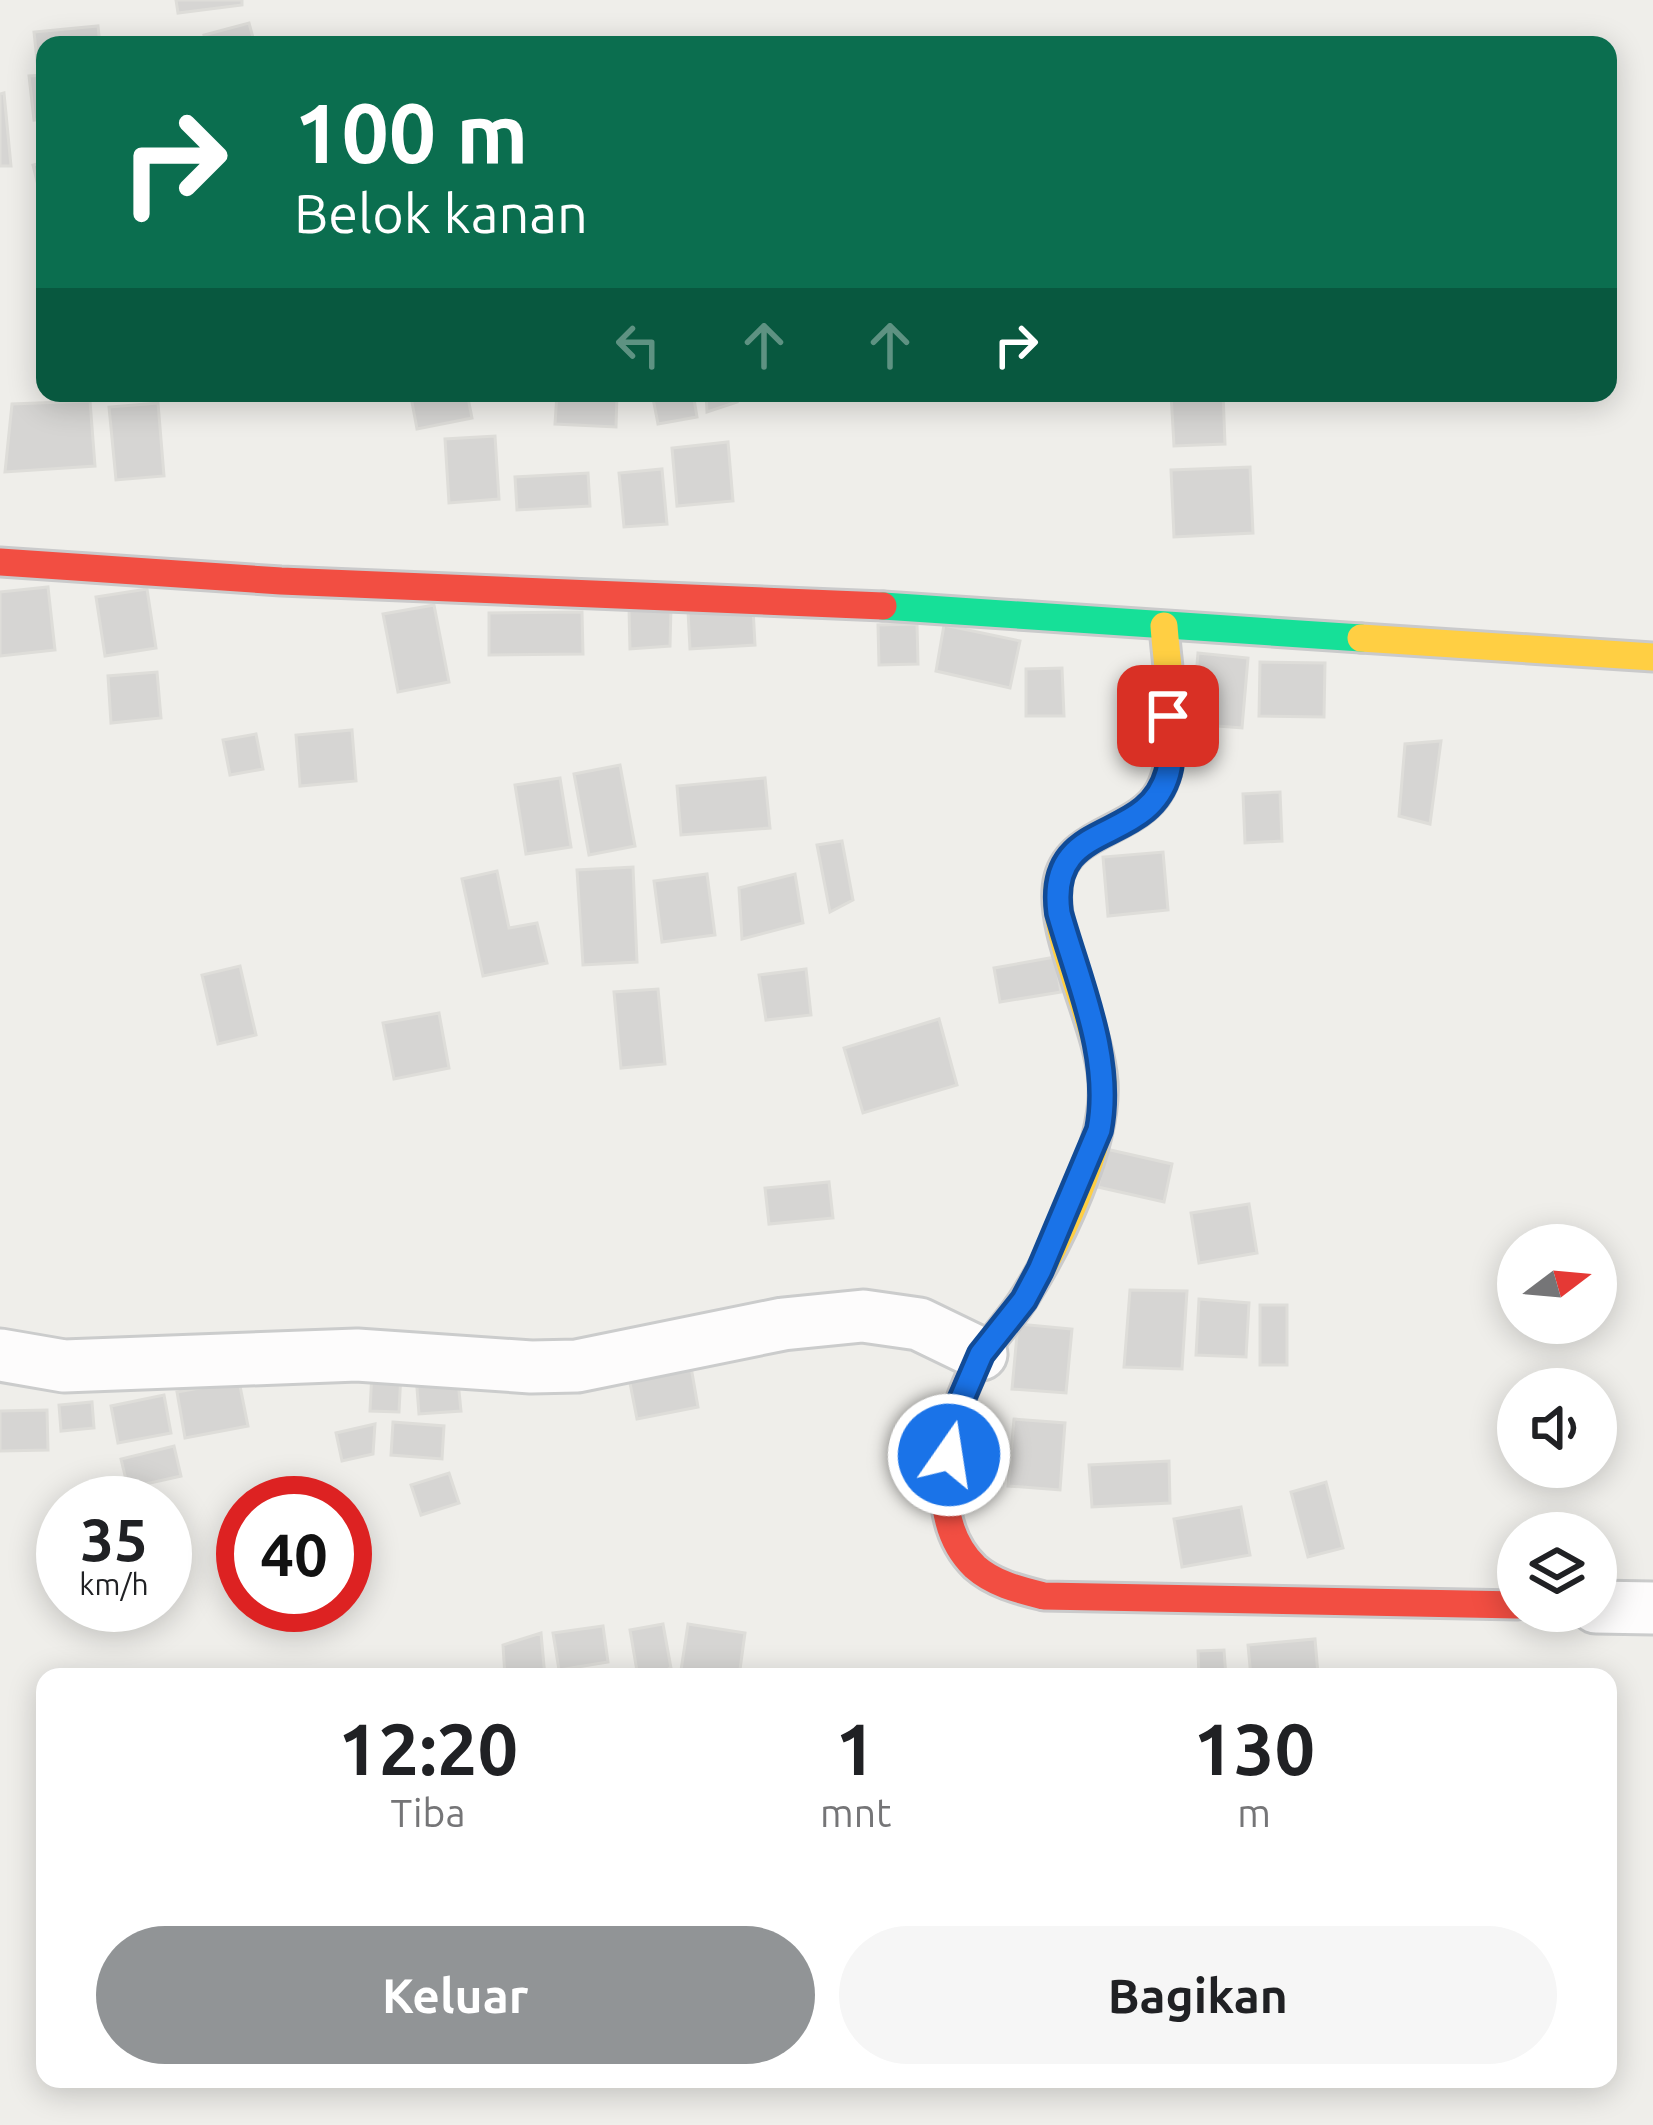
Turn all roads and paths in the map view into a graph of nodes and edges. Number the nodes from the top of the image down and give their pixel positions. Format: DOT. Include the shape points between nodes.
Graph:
graph roads {
  1 [pos="0,562"];
  2 [pos="1164,626"];
  3 [pos="1653,657"];
  4 [pos="981,1354"];
  5 [pos="0,1355"];
  6 [pos="1497,1605"];
  7 [pos="1617,1607"];
  8 [pos="1653,1608"];
  1 -- 2 [label="street"];
  2 -- 3 [label="street"];
  2 -- 4 [label="street" via="1170,760 1162,788 1146,811 1070,853 1056,890 1103,1080 1099,1130 1040,1270"];
  4 -- 5 [label="street" via="920,1324 863,1316 577,1366 357,1355 64,1366"];
  4 -- 6 [label="street" via="953,1419 945,1491 952,1533 971,1563 1004,1586 1044,1596"];
  7 -- 8 [label="street"];
}
